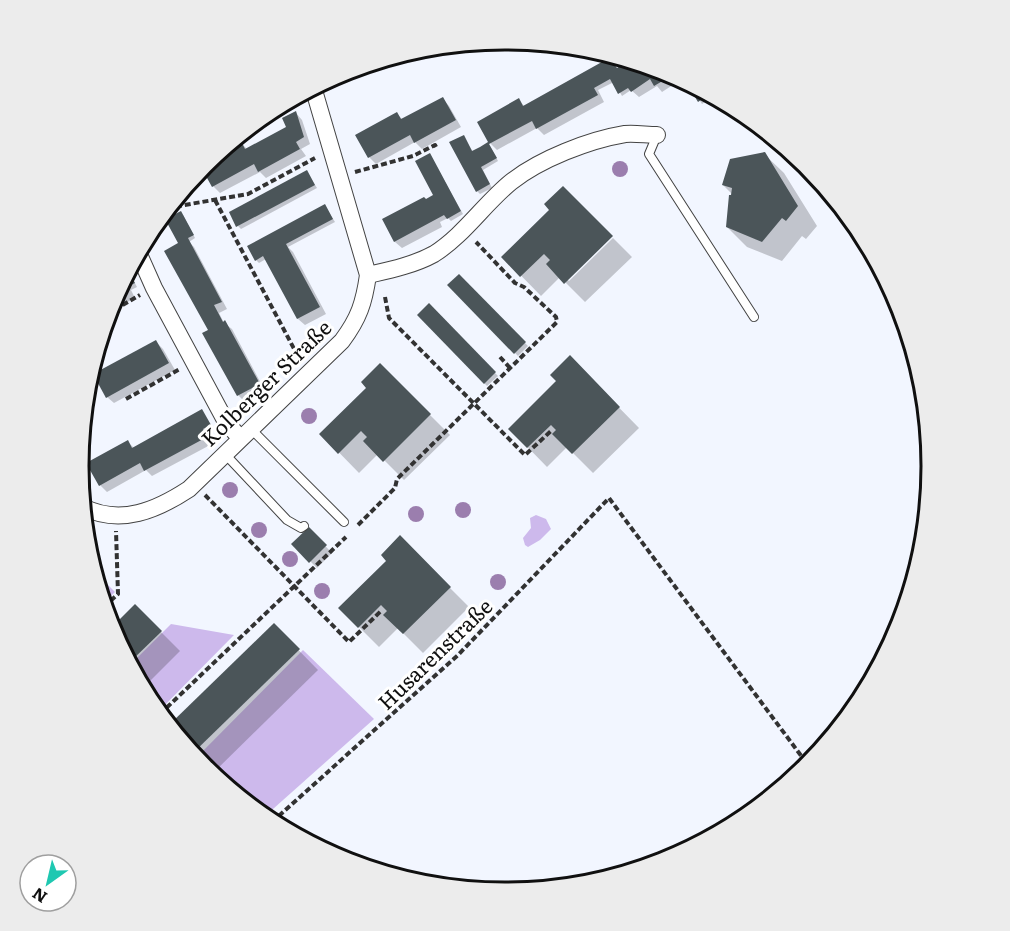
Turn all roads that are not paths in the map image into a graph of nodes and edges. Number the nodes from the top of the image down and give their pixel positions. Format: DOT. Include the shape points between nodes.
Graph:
graph roads {
  1 [pos="315,95"];
  2 [pos="657,135"];
  3 [pos="142,262"];
  4 [pos="368,275"];
  5 [pos="753,318"];
  6 [pos="245,433"];
  7 [pos="224,453"];
  8 [pos="92,511"];
  9 [pos="344,522"];
  10 [pos="304,526"];
  1 -- 4 [label="street, Kolberger Straße"];
  2 -- 4 [label="street" via="626,134 545,160 511,182 434,254"];
  2 -- 5 [label="lane" via="649,154"];
  3 -- 6 [label="street" via="226,422"];
  4 -- 6 [label="street, Kolberger Straße" via="364,302 355,324"];
  6 -- 7 [label="street, Kolberger Straße"];
  6 -- 9 [label="lane"];
  7 -- 8 [label="street, Kolberger Straße" via="194,484 168,503 144,513 115,515"];
  7 -- 10 [label="lane" via="287,520 297,528"];
}
